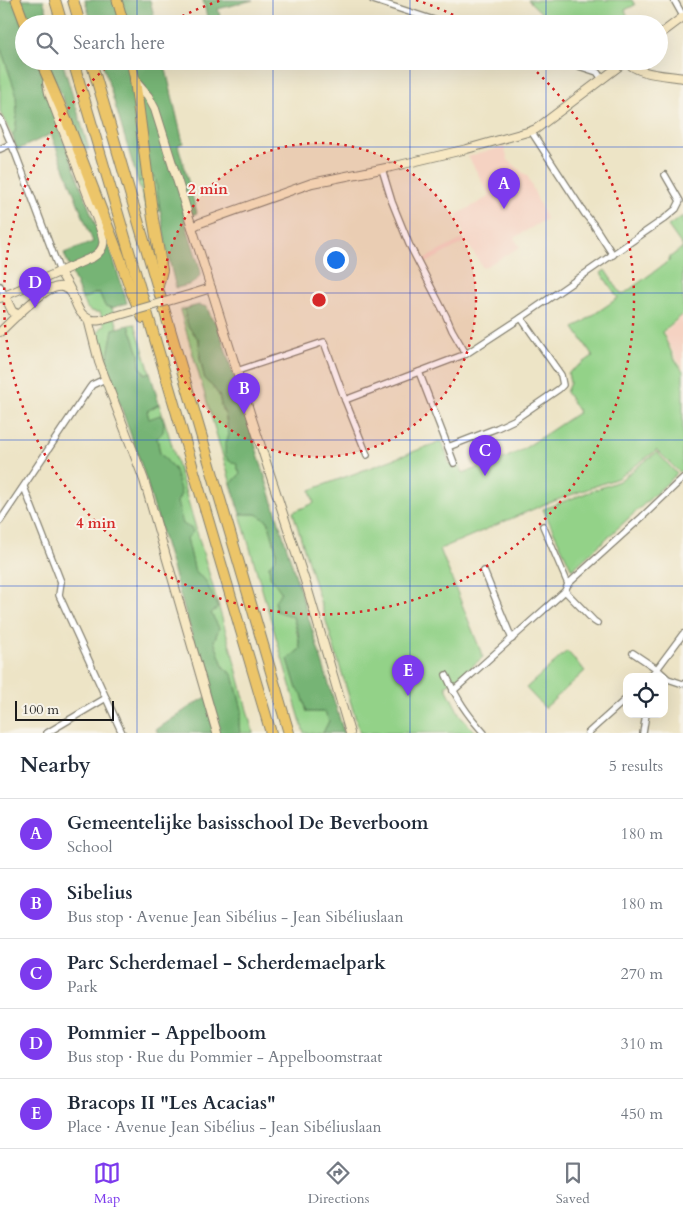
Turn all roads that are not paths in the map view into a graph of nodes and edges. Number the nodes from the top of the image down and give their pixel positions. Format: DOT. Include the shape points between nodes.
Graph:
graph roads {
  1 [pos="16,0"];
  2 [pos="73,0"];
  3 [pos="117,0"];
  4 [pos="375,0"];
  5 [pos="674,0"];
  6 [pos="22,15"];
  7 [pos="77,15"];
  8 [pos="121,15"];
  9 [pos="419,15"];
  10 [pos="683,16"];
  11 [pos="668,28"];
  12 [pos="44,70"];
  13 [pos="45,70"];
  14 [pos="76,70"];
  15 [pos="94,70"];
  16 [pos="132,70"];
  17 [pos="591,70"];
  18 [pos="614,70"];
  19 [pos="640,70"];
  20 [pos="683,78"];
  21 [pos="602,79"];
  22 [pos="134,80"];
  23 [pos="0,118"];
  24 [pos="531,131"];
  25 [pos="11,144"];
  26 [pos="0,149"];
  27 [pos="382,169"];
  28 [pos="665,175"];
  29 [pos="192,227"];
  30 [pos="613,255"];
  31 [pos="60,272"];
  32 [pos="0,286"];
  33 [pos="158,288"];
  34 [pos="211,288"];
  35 [pos="72,293"];
  36 [pos="3,297"];
  37 [pos="18,315"];
  38 [pos="521,318"];
  39 [pos="88,319"];
  40 [pos="0,332"];
  41 [pos="159,353"];
  42 [pos="466,354"];
  43 [pos="237,371"];
  44 [pos="419,372"];
  45 [pos="105,379"];
  46 [pos="345,400"];
  47 [pos="448,447"];
  48 [pos="367,455"];
  49 [pos="454,463"];
  50 [pos="683,478"];
  51 [pos="24,486"];
  52 [pos="0,521"];
  53 [pos="543,526"];
  54 [pos="484,571"];
  55 [pos="568,584"];
  56 [pos="565,591"];
  57 [pos="597,622"];
  58 [pos="683,634"];
  59 [pos="512,639"];
  60 [pos="633,653"];
  61 [pos="657,669"];
  62 [pos="653,673"];
  63 [pos="660,673"];
  64 [pos="446,675"];
  65 [pos="668,681"];
  66 [pos="683,684"];
  67 [pos="453,691"];
  68 [pos="106,698"];
  69 [pos="623,702"];
  70 [pos="645,718"];
  71 [pos="47,733"];
  72 [pos="122,733"];
  73 [pos="217,733"];
  74 [pos="271,733"];
  75 [pos="289,733"];
  76 [pos="350,733"];
  77 [pos="484,733"];
  78 [pos="588,733"];
  79 [pos="643,733"];
  1 -- 6 [label="main road"];
  2 -- 7 [label="highway"];
  3 -- 8 [label="main road"];
  4 -- 9 [label="street"];
  5 -- 10 [label="street"];
  10 -- 11 [label="street"];
  12 -- 31 [label="street" via="49,93 103,239 103,249 97,255"];
  13 -- 41 [label="highway"];
  14 -- 41 [label="highway"];
  15 -- 33 [label="highway"];
  16 -- 22 [label="main road"];
  17 -- 21 [label="street"];
  18 -- 21 [label="street"];
  19 -- 20 [label="street"];
  21 -- 24 [label="street"];
  22 -- 29 [label="street" via="155,109"];
  22 -- 33 [label="highway" via="162,270"];
  23 -- 25 [label="street"];
  24 -- 27 [label="street"];
  24 -- 30 [label="street"];
  25 -- 26 [label="street"];
  25 -- 31 [label="street"];
  27 -- 29 [label="street" via="312,183"];
  27 -- 42 [label="street" via="409,244"];
  28 -- 30 [label="street" via="680,201 676,208"];
  29 -- 34 [label="street"];
  30 -- 38 [label="street"];
  31 -- 35 [label="street"];
  31 -- 36 [label="street"];
  32 -- 36 [label="street"];
  33 -- 75 [label="highway"];
  34 -- 39 [label="street, bridge" via="104,320"];
  34 -- 43 [label="street"];
  35 -- 37 [label="street" via="60,286 53,288"];
  35 -- 39 [label="street" via="79,310"];
  36 -- 37 [label="street"];
  37 -- 40 [label="street"];
  38 -- 42 [label="street"];
  38 -- 47 [label="street" via="562,375 563,384 514,420"];
  39 -- 45 [label="street"];
  41 -- 74 [label="highway"];
  42 -- 44 [label="street"];
  43 -- 46 [label="street" via="324,342"];
  43 -- 76 [label="street"];
  44 -- 46 [label="street"];
  44 -- 47 [label="street"];
  45 -- 51 [label="street" via="92,385"];
  45 -- 73 [label="street" via="144,480"];
  46 -- 48 [label="street"];
  47 -- 49 [label="street"];
  50 -- 55 [label="street"];
  51 -- 52 [label="street"];
  51 -- 68 [label="street" via="61,582 59,595"];
  53 -- 55 [label="street"];
  54 -- 59 [label="street"];
  55 -- 56 [label="street"];
  56 -- 57 [label="street"];
  56 -- 59 [label="street"];
  58 -- 61 [label="street"];
  59 -- 67 [label="street"];
  60 -- 61 [label="street"];
  61 -- 62 [label="street"];
  61 -- 63 [label="street"];
  64 -- 67 [label="street"];
  65 -- 66 [label="street"];
  67 -- 77 [label="street"];
  68 -- 71 [label="street"];
  68 -- 72 [label="street"];
  69 -- 78 [label="street"];
  70 -- 79 [label="street"];
}
